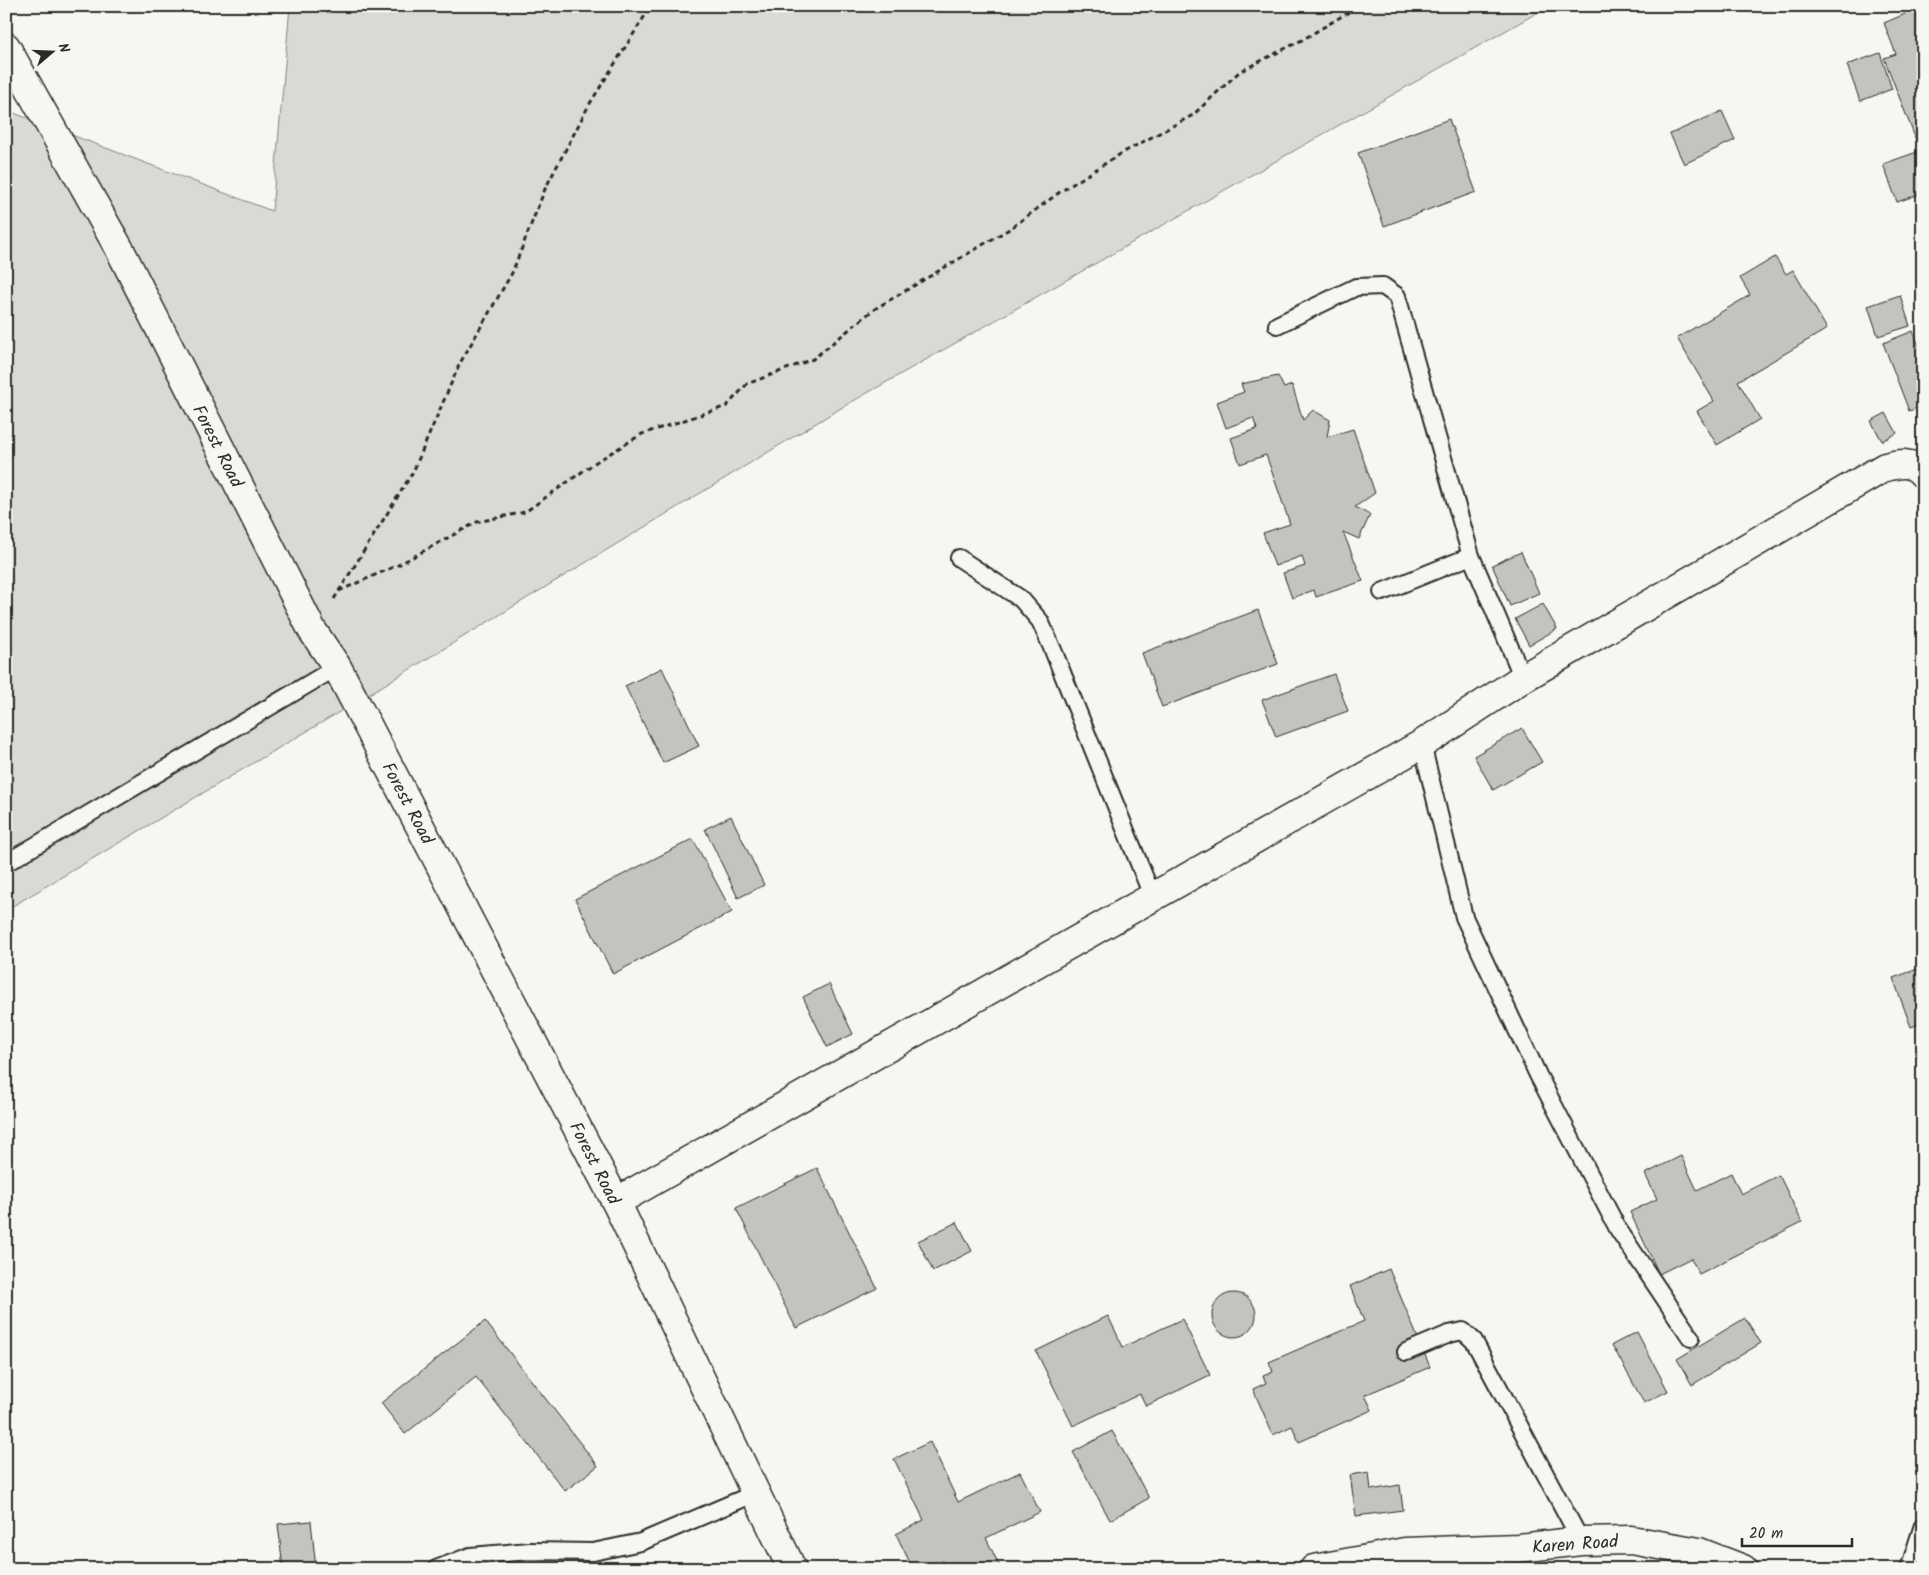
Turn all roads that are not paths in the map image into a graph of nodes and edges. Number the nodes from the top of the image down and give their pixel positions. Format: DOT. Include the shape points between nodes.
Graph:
graph roads {
  1 [pos="6,47"];
  2 [pos="1277,325"];
  3 [pos="1923,474"];
  4 [pos="1471,556"];
  5 [pos="959,558"];
  6 [pos="1382,592"];
  7 [pos="337,667"];
  8 [pos="1523,678"];
  9 [pos="1422,744"];
  10 [pos="6,863"];
  11 [pos="1153,898"];
  12 [pos="616,1202"];
  13 [pos="1691,1338"];
  14 [pos="1406,1352"];
  15 [pos="756,1493"];
  16 [pos="1923,1525"];
  17 [pos="1581,1541"];
  18 [pos="436,1569"];
  19 [pos="792,1569"];
  20 [pos="1314,1569"];
  21 [pos="1743,1569"];
  22 [pos="1908,1569"];
  1 -- 7 [label="street, Forest Road" via="120,250 312,630"];
  2 -- 4 [label="lane" via="1356,287 1383,286 1397,296"];
  3 -- 8 [label="street" via="1904,462 1885,467"];
  4 -- 6 [label="lane"];
  4 -- 8 [label="lane"];
  5 -- 11 [label="lane" via="1021,599 1040,621"];
  7 -- 10 [label="lane"];
  7 -- 12 [label="street, Forest Road"];
  8 -- 9 [label="street"];
  9 -- 11 [label="street"];
  9 -- 13 [label="lane" via="1464,917 1538,1075 1618,1229"];
  11 -- 12 [label="street"];
  12 -- 15 [label="street, Forest Road"];
  14 -- 17 [label="lane" via="1449,1334 1463,1332 1474,1341"];
  15 -- 18 [label="lane" via="640,1542 593,1552 530,1551 470,1556"];
  15 -- 19 [label="street, Forest Road"];
  16 -- 22 [label="lane"];
  17 -- 20 [label="street, Karen Road" via="1518,1548 1406,1552"];
  17 -- 21 [label="street, Karen Road" via="1631,1540 1699,1552"];
}
